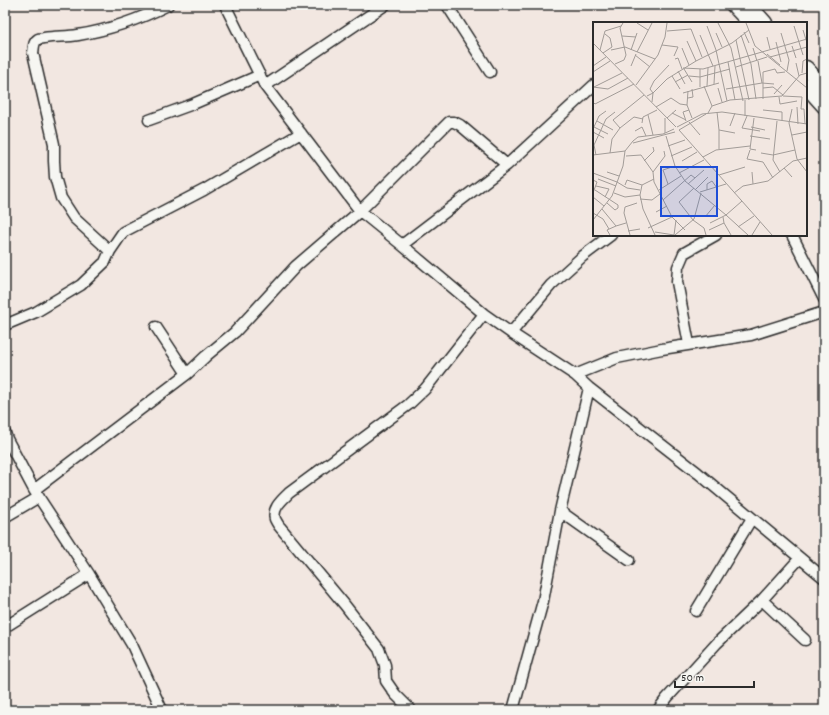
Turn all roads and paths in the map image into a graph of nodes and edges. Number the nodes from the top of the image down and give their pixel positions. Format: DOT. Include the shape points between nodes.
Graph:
graph roads {
  1 [pos="168,5"];
  2 [pos="225,5"];
  3 [pos="385,5"];
  4 [pos="447,5"];
  5 [pos="733,5"];
  6 [pos="749,5"];
  7 [pos="749,22"];
  8 [pos="765,22"];
  9 [pos="807,69"];
  10 [pos="490,72"];
  11 [pos="260,75"];
  12 [pos="265,86"];
  13 [pos="593,86"];
  14 [pos="807,87"];
  15 [pos="824,88"];
  16 [pos="824,106"];
  17 [pos="149,120"];
  18 [pos="301,133"];
  19 [pos="507,165"];
  20 [pos="360,211"];
  21 [pos="610,236"];
  22 [pos="714,236"];
  23 [pos="792,236"];
  24 [pos="402,245"];
  25 [pos="110,251"];
  26 [pos="824,299"];
  27 [pos="824,312"];
  28 [pos="484,314"];
  29 [pos="5,325"];
  30 [pos="156,327"];
  31 [pos="510,333"];
  32 [pos="689,344"];
  33 [pos="187,374"];
  34 [pos="575,375"];
  35 [pos="589,388"];
  36 [pos="5,433"];
  37 [pos="37,493"];
  38 [pos="560,511"];
  39 [pos="5,517"];
  40 [pos="752,518"];
  41 [pos="800,558"];
  42 [pos="629,560"];
  43 [pos="89,574"];
  44 [pos="824,578"];
  45 [pos="762,600"];
  46 [pos="696,611"];
  47 [pos="5,627"];
  48 [pos="805,640"];
  49 [pos="162,710"];
  50 [pos="411,710"];
  51 [pos="513,710"];
  52 [pos="658,710"];
  1 -- 25 [label="street" via="103,30 38,39 34,43 33,53 54,144 55,177 61,198 74,218"];
  2 -- 11 [label="street"];
  3 -- 12 [label="street"];
  4 -- 10 [label="street"];
  5 -- 7 [label="main road"];
  6 -- 8 [label="main road"];
  9 -- 15 [label="main road"];
  11 -- 12 [label="street"];
  11 -- 17 [label="street"];
  12 -- 18 [label="street"];
  13 -- 19 [label="street"];
  14 -- 16 [label="main road"];
  18 -- 20 [label="street"];
  18 -- 25 [label="street" via="204,190 123,232"];
  19 -- 20 [label="street" via="460,125 449,122"];
  19 -- 24 [label="street"];
  20 -- 24 [label="street"];
  20 -- 33 [label="street" via="296,266 235,332"];
  21 -- 31 [label="street" via="551,285"];
  22 -- 32 [label="street" via="684,253 678,266 677,282"];
  23 -- 26 [label="street"];
  24 -- 28 [label="street"];
  25 -- 29 [label="street" via="105,262 81,285 36,312"];
  27 -- 32 [label="street" via="751,334"];
  28 -- 31 [label="street"];
  28 -- 50 [label="street" via="425,389 408,405 289,493 277,506 275,513 280,528 379,650 385,665 386,681"];
  30 -- 33 [label="street"];
  31 -- 34 [label="street"];
  32 -- 34 [label="street" via="617,358"];
  33 -- 37 [label="street"];
  34 -- 35 [label="street"];
  35 -- 38 [label="street"];
  35 -- 40 [label="street"];
  36 -- 37 [label="street"];
  37 -- 39 [label="street"];
  37 -- 43 [label="street"];
  38 -- 42 [label="street"];
  38 -- 51 [label="street" via="543,601"];
  40 -- 41 [label="street"];
  40 -- 46 [label="street"];
  41 -- 44 [label="street"];
  41 -- 45 [label="street"];
  43 -- 47 [label="street"];
  43 -- 49 [label="street" via="132,645"];
  45 -- 48 [label="street"];
  45 -- 52 [label="street" via="717,642"];
}
